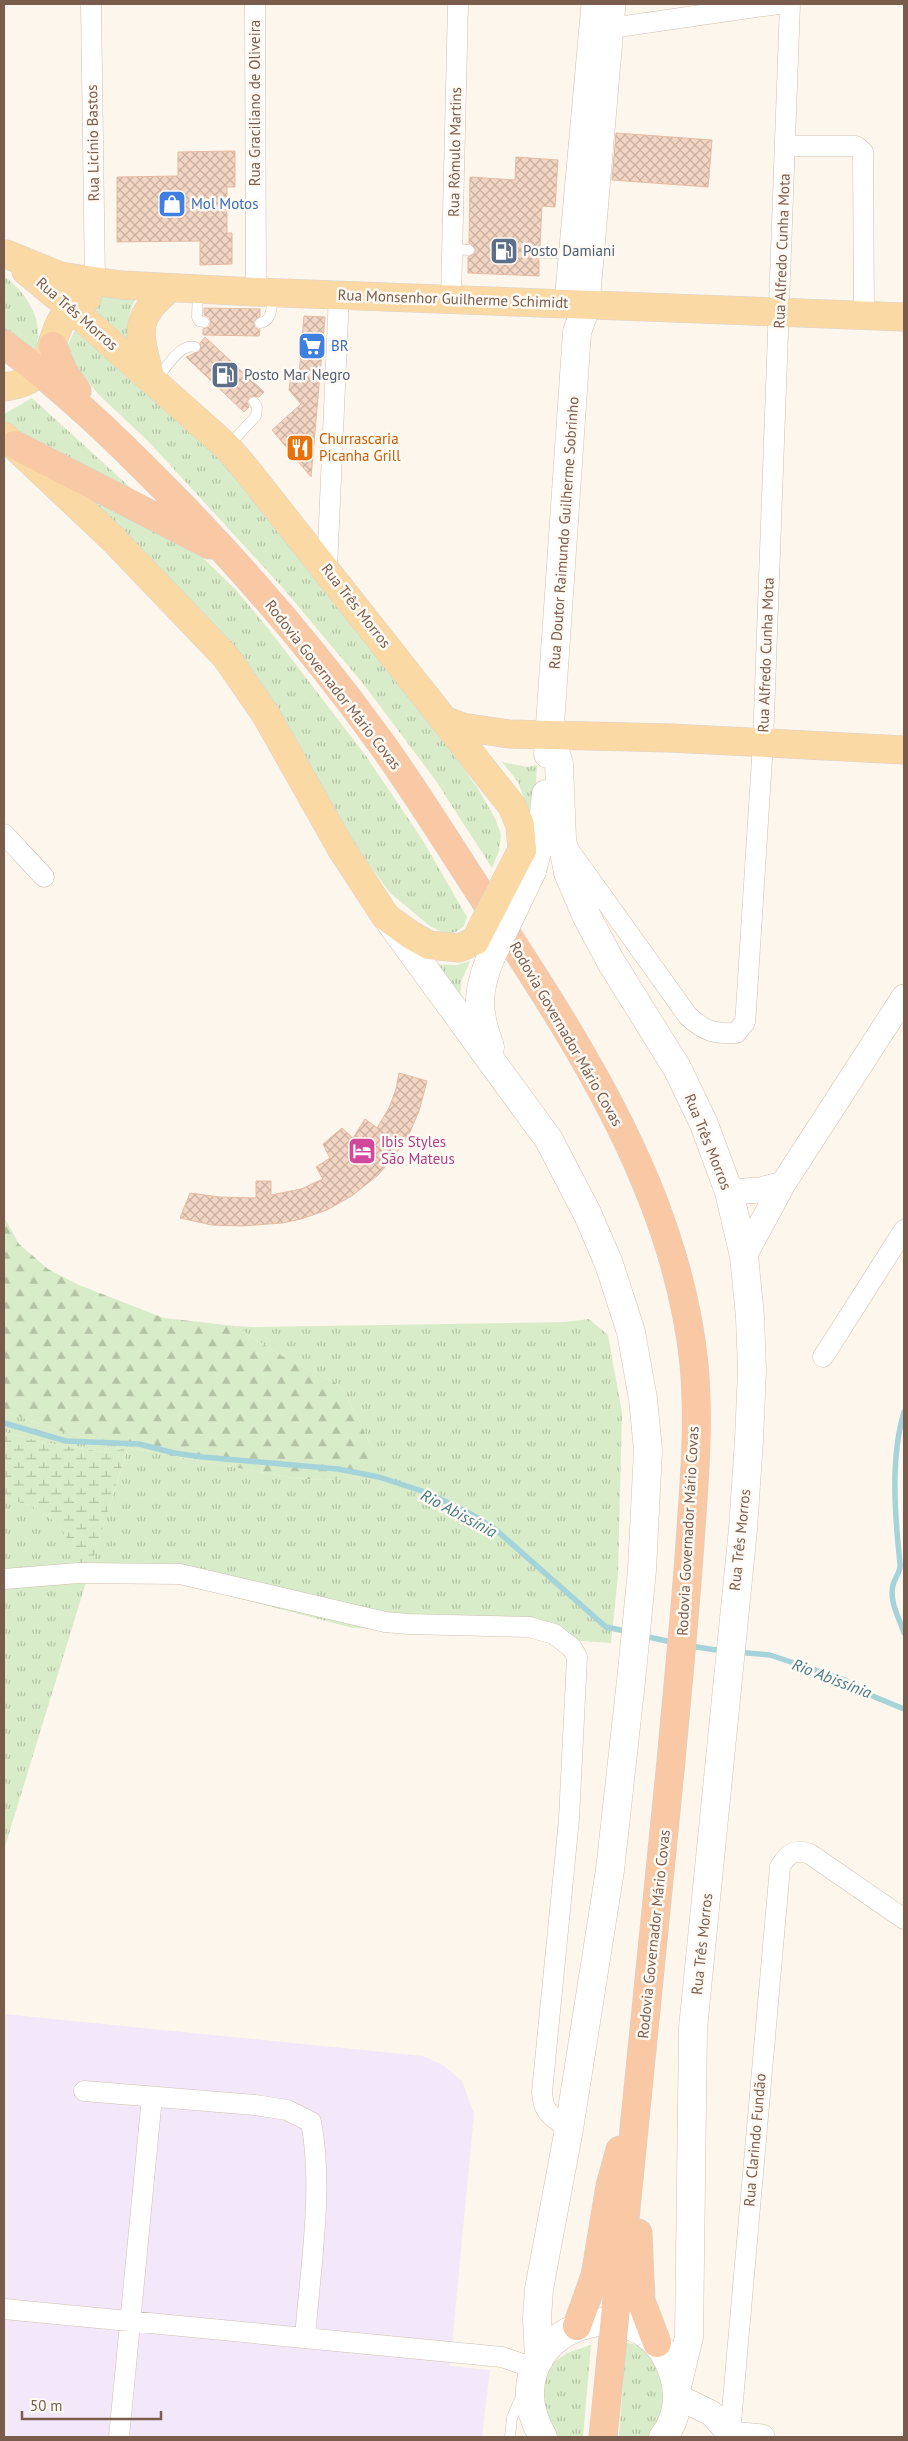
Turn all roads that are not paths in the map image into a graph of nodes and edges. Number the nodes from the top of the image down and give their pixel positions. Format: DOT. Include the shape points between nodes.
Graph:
graph roads {
  1 [pos="91,4"];
  2 [pos="255,4"];
  3 [pos="458,4"];
  4 [pos="594,4"];
  5 [pos="613,4"];
  6 [pos="778,4"];
  7 [pos="790,4"];
  8 [pos="601,30"];
  9 [pos="786,146"];
  10 [pos="5,253"];
  11 [pos="540,253"];
  12 [pos="571,253"];
  13 [pos="38,280"];
  14 [pos="105,286"];
  15 [pos="171,288"];
  16 [pos="198,289"];
  17 [pos="264,292"];
  18 [pos="339,295"];
  19 [pos="451,299"];
  20 [pos="577,304"];
  21 [pos="71,308"];
  22 [pos="780,311"];
  23 [pos="864,315"];
  24 [pos="904,317"];
  25 [pos="204,322"];
  26 [pos="260,323"];
  27 [pos="4,344"];
  28 [pos="53,346"];
  29 [pos="195,347"];
  30 [pos="40,371"];
  31 [pos="153,380"];
  32 [pos="4,387"];
  33 [pos="254,402"];
  34 [pos="118,440"];
  35 [pos="9,441"];
  36 [pos="227,447"];
  37 [pos="230,555"];
  38 [pos="327,569"];
  39 [pos="444,720"];
  40 [pos="550,735"];
  41 [pos="762,743"];
  42 [pos="904,750"];
  43 [pos="4,834"];
  44 [pos="562,839"];
  45 [pos="526,861"];
  46 [pos="44,877"];
  47 [pos="386,917"];
  48 [pos="483,949"];
  49 [pos="904,997"];
  50 [pos="496,1067"];
  51 [pos="783,1184"];
  52 [pos="729,1192"];
  53 [pos="904,1230"];
  54 [pos="744,1256"];
  55 [pos="823,1357"];
  56 [pos="4,1579"];
  57 [pos="904,1919"];
  58 [pos="84,2091"];
  59 [pos="152,2097"];
  60 [pos="637,2101"];
  61 [pos="569,2129"];
  62 [pos="628,2192"];
  63 [pos="4,2309"];
  64 [pos="130,2321"];
  65 [pos="614,2322"];
  66 [pos="577,2326"];
  67 [pos="305,2338"];
  68 [pos="657,2343"];
  69 [pos="535,2368"];
  70 [pos="678,2392"];
  71 [pos="731,2399"];
  72 [pos="711,2413"];
  73 [pos="728,2436"];
  74 [pos="118,2437"];
  75 [pos="510,2437"];
  76 [pos="543,2437"];
  77 [pos="603,2437"];
  78 [pos="663,2437"];
  79 [pos="762,2437"];
  1 -- 14 [label="street, Rua Licínio Bastos"];
  2 -- 17 [label="street, Rua Graciliano de Oliveira"];
  3 -- 19 [label="street, Rua Rômulo Martins" via="461,249"];
  4 -- 8 [label="street, Rua Doutor Raimundo Guilherme Sobrinho"];
  5 -- 8 [label="street, Rua Doutor Raimundo Guilherme Sobrinho"];
  6 -- 8 [label="street"];
  7 -- 9 [label="street, Rua Alfredo Cunha Mota"];
  8 -- 12 [label="street, Rua Doutor Raimundo Guilherme Sobrinho" via="579,170"];
  8 -- 20 [label="street, Rua Doutor Raimundo Guilherme Sobrinho"];
  9 -- 22 [label="street, Rua Alfredo Cunha Mota"];
  9 -- 23 [label="street" via="856,146 863,152"];
  10 -- 13 [label="main road, Rua Três Morros"];
  10 -- 14 [label="main road, Rua Monsenhor Guilherme Schimidt" via="49,272"];
  11 -- 12 [label="lane"];
  12 -- 20 [label="street, Rua Doutor Raimundo Guilherme Sobrinho"];
  13 -- 21 [label="main road, Rua Três Morros"];
  13 -- 28 [label="main road" via="51,311"];
  14 -- 15 [label="main road, Rua Monsenhor Guilherme Schimidt"];
  14 -- 21 [label="main road"];
  15 -- 16 [label="main road, Rua Monsenhor Guilherme Schimidt"];
  15 -- 31 [label="main road" via="148,309 142,322 141,337"];
  16 -- 17 [label="main road, Rua Monsenhor Guilherme Schimidt"];
  16 -- 25 [label="lane" via="197,318"];
  17 -- 18 [label="main road, Rua Monsenhor Guilherme Schimidt"];
  17 -- 26 [label="lane" via="270,317"];
  18 -- 19 [label="main road, Rua Monsenhor Guilherme Schimidt"];
  18 -- 38 [label="street"];
  19 -- 20 [label="main road, Rua Monsenhor Guilherme Schimidt"];
  20 -- 22 [label="main road, Rua Monsenhor Guilherme Schimidt"];
  20 -- 40 [label="main road, Rua Doutor Raimundo Guilherme Sobrinho"];
  21 -- 28 [label="main road"];
  21 -- 31 [label="main road, Rua Três Morros"];
  22 -- 23 [label="main road, Rua Monsenhor Guilherme Schimidt"];
  22 -- 41 [label="street, Rua Alfredo Cunha Mota"];
  23 -- 24 [label="main road, Rua Monsenhor Guilherme Schimidt"];
  27 -- 30 [label="highway, Rodovia Governador Mário Covas"];
  28 -- 30 [label="main road"];
  28 -- 34 [label="highway" via="63,372"];
  29 -- 31 [label="lane" via="182,350"];
  30 -- 32 [label="main road" via="24,382"];
  30 -- 34 [label="highway, Rodovia Governador Mário Covas"];
  31 -- 36 [label="main road, Rua Três Morros"];
  33 -- 36 [label="lane" via="256,416"];
  34 -- 37 [label="highway, Rodovia Governador Mário Covas"];
  35 -- 37 [label="highway"];
  35 -- 47 [label="main road" via="113,539 226,657 266,715 340,848"];
  36 -- 38 [label="main road, Rua Três Morros"];
  37 -- 60 [label="highway, Rodovia Governador Mário Covas" via="310,649 382,745 516,949 601,1088 635,1155 675,1260 694,1369 696,1454 679,1679"];
  38 -- 39 [label="main road, Rua Três Morros"];
  39 -- 40 [label="main road" via="484,732"];
  39 -- 45 [label="main road, Rua Três Morros" via="512,806 520,825"];
  40 -- 41 [label="main road"];
  40 -- 44 [label="main road, Rua Três Morros" via="559,764"];
  40 -- 45 [label="main road, Rua Doutor Raimundo Guilherme Sobrinho" via="542,833"];
  41 -- 42 [label="main road"];
  41 -- 44 [label="street, Rua Alfredo Cunha Mota" via="745,1022 736,1033 723,1034 702,1029 688,1016"];
  43 -- 46 [label="street"];
  44 -- 52 [label="main road, Rua Três Morros" via="568,873 587,917 677,1068 704,1124"];
  45 -- 48 [label="main road, bridge"];
  47 -- 48 [label="main road" via="429,945"];
  47 -- 50 [label="main road"];
  48 -- 50 [label="main road" via="480,1015"];
  49 -- 51 [label="street"];
  50 -- 61 [label="main road" via="549,1140 609,1264 631,1332 648,1450 642,1570 610,1870"];
  51 -- 52 [label="street" via="760,1190"];
  51 -- 54 [label="street"];
  52 -- 54 [label="main road, Rua Três Morros"];
  53 -- 55 [label="street"];
  54 -- 70 [label="main road, Rua Três Morros" via="752,1370 749,1440 694,2028 690,2324"];
  56 -- 61 [label="street" via="78,1573 180,1574 385,1622 529,1627 554,1634 572,1648 578,1666 573,1767 542,2092 546,2113"];
  57 -- 71 [label="street, Rua Clarindo Fundão" via="810,1854 802,1851 793,1853 780,1867"];
  58 -- 59 [label="street"];
  59 -- 64 [label="street"];
  59 -- 67 [label="street" via="255,2105 287,2110 312,2122 317,2150 316,2188"];
  60 -- 62 [label="highway, Rodovia Governador Mário Covas"];
  60 -- 66 [label="highway" via="613,2170 595,2276"];
  61 -- 69 [label="main road" via="539,2289"];
  62 -- 65 [label="highway, Rodovia Governador Mário Covas"];
  62 -- 68 [label="highway" via="637,2223 642,2301"];
  63 -- 64 [label="street"];
  64 -- 67 [label="street"];
  64 -- 74 [label="street"];
  65 -- 66 [label="main road"];
  65 -- 68 [label="main road" via="637,2329"];
  65 -- 77 [label="highway, Rodovia Governador Mário Covas"];
  66 -- 69 [label="main road" via="554,2340"];
  67 -- 69 [label="street" via="502,2357"];
  68 -- 70 [label="main road" via="670,2363"];
  69 -- 75 [label="lane" via="512,2418"];
  69 -- 76 [label="main road" via="530,2391 531,2410"];
  70 -- 72 [label="street"];
  70 -- 78 [label="main road, Rua Três Morros" via="676,2410"];
  71 -- 72 [label="street"];
  71 -- 73 [label="street, Rua Clarindo Fundão"];
  72 -- 73 [label="street"];
  73 -- 79 [label="street"];
}
